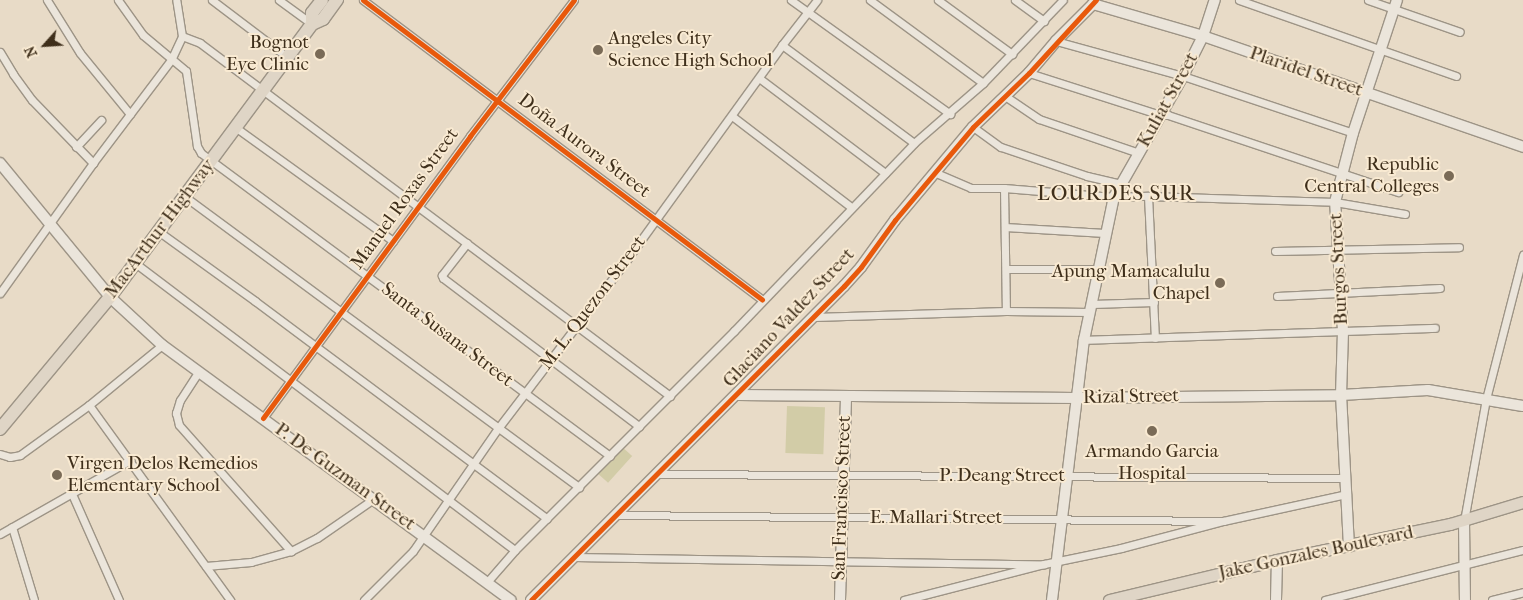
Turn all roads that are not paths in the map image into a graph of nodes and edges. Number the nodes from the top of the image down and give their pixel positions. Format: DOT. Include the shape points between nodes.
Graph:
graph roads {
  1 [pos="47,0"];
  2 [pos="118,0"];
  3 [pos="176,0"];
  4 [pos="212,0"];
  5 [pos="279,0"];
  6 [pos="322,0"];
  7 [pos="337,0"];
  8 [pos="363,0"];
  9 [pos="574,0"];
  10 [pos="791,0"];
  11 [pos="817,0"];
  12 [pos="870,0"];
  13 [pos="938,0"];
  14 [pos="1015,0"];
  15 [pos="1063,0"];
  16 [pos="1215,0"];
  17 [pos="1239,0"];
  18 [pos="1368,0"];
  19 [pos="1092,1"];
  20 [pos="1395,4"];
  21 [pos="808,13"];
  22 [pos="1044,21"];
  23 [pos="312,24"];
  24 [pos="1460,32"];
  25 [pos="182,36"];
  26 [pos="1203,36"];
  27 [pos="1056,41"];
  28 [pos="782,45"];
  29 [pos="1380,49"];
  30 [pos="0,52"];
  31 [pos="1012,54"];
  32 [pos="287,57"];
  33 [pos="171,60"];
  34 [pos="1029,73"];
  35 [pos="1183,76"];
  36 [pos="1456,76"];
  37 [pos="759,78"];
  38 [pos="983,83"];
  39 [pos="262,91"];
  40 [pos="1365,93"];
  41 [pos="1005,96"];
  42 [pos="498,100"];
  43 [pos="130,114"];
  44 [pos="950,114"];
  45 [pos="1161,115"];
  46 [pos="732,116"];
  47 [pos="101,120"];
  48 [pos="235,127"];
  49 [pos="973,127"];
  50 [pos="1353,133"];
  51 [pos="914,143"];
  52 [pos="76,147"];
  53 [pos="1523,147"];
  54 [pos="1138,153"];
  55 [pos="211,161"];
  56 [pos="0,163"];
  57 [pos="93,163"];
  58 [pos="1343,172"];
  59 [pos="885,173"];
  60 [pos="936,173"];
  61 [pos="1121,184"];
  62 [pos="1004,188"];
  63 [pos="1398,192"];
  64 [pos="184,196"];
  65 [pos="1148,196"];
  66 [pos="1114,197"];
  67 [pos="1336,202"];
  68 [pos="417,207"];
  69 [pos="851,207"];
  70 [pos="1404,214"];
  71 [pos="656,219"];
  72 [pos="51,224"];
  73 [pos="1005,228"];
  74 [pos="158,231"];
  75 [pos="1105,233"];
  76 [pos="394,241"];
  77 [pos="467,243"];
  78 [pos="1459,247"];
  79 [pos="1337,248"];
  80 [pos="1275,251"];
  81 [pos="1523,255"];
  82 [pos="135,263"];
  83 [pos="1006,269"];
  84 [pos="1098,269"];
  85 [pos="367,275"];
  86 [pos="1520,277"];
  87 [pos="1440,288"];
  88 [pos="0,293"];
  89 [pos="1341,293"];
  90 [pos="1277,296"];
  91 [pos="110,297"];
  92 [pos="762,300"];
  93 [pos="1154,302"];
  94 [pos="1091,308"];
  95 [pos="342,312"];
  96 [pos="1006,312"];
  97 [pos="814,317"];
  98 [pos="575,327"];
  99 [pos="1435,328"];
  100 [pos="1343,332"];
  101 [pos="1155,338"];
  102 [pos="1084,340"];
  103 [pos="162,345"];
  104 [pos="315,348"];
  105 [pos="551,359"];
  106 [pos="200,371"];
  107 [pos="291,379"];
  108 [pos="525,393"];
  109 [pos="1341,394"];
  110 [pos="738,395"];
  111 [pos="670,396"];
  112 [pos="846,397"];
  113 [pos="1076,398"];
  114 [pos="1486,399"];
  115 [pos="89,406"];
  116 [pos="1523,406"];
  117 [pos="263,418"];
  118 [pos="638,426"];
  119 [pos="498,427"];
  120 [pos="0,429"];
  121 [pos="0,454"];
  122 [pos="610,456"];
  123 [pos="130,460"];
  124 [pos="473,465"];
  125 [pos="659,474"];
  126 [pos="842,476"];
  127 [pos="1068,476"];
  128 [pos="1346,478"];
  129 [pos="579,488"];
  130 [pos="72,494"];
  131 [pos="1347,494"];
  132 [pos="372,500"];
  133 [pos="448,501"];
  134 [pos="1523,502"];
  135 [pos="618,515"];
  136 [pos="841,517"];
  137 [pos="1062,518"];
  138 [pos="547,519"];
  139 [pos="1223,521"];
  140 [pos="1464,521"];
  141 [pos="12,527"];
  142 [pos="0,534"];
  143 [pos="424,535"];
  144 [pos="1350,547"];
  145 [pos="515,550"];
  146 [pos="1523,550"];
  147 [pos="292,551"];
  148 [pos="574,557"];
  149 [pos="840,559"];
  150 [pos="1277,560"];
  151 [pos="1055,563"];
  152 [pos="1044,564"];
  153 [pos="206,566"];
  154 [pos="1464,566"];
  155 [pos="488,582"];
  156 [pos="1523,592"];
  157 [pos="34,600"];
  158 [pos="119,600"];
  159 [pos="230,600"];
  160 [pos="364,600"];
  161 [pos="511,600"];
  162 [pos="531,600"];
  163 [pos="840,600"];
  164 [pos="904,600"];
  165 [pos="1052,600"];
  166 [pos="1109,600"];
  167 [pos="1276,600"];
  168 [pos="1325,600"];
  169 [pos="1465,600"];
  170 [pos="1492,600"];
  1 -- 43 [label="street" via="80,53"];
  2 -- 33 [label="street, Santa Susana Street" via="143,35"];
  3 -- 25 [label="street"];
  4 -- 32 [label="street"];
  5 -- 23 [label="street"];
  6 -- 23 [label="highway, MacArthur Highway" via="312,13"];
  7 -- 23 [label="highway, MacArthur Highway" via="323,19"];
  8 -- 42 [label="street, Doña Aurora Street"];
  9 -- 42 [label="street, Manuel Roxas Street"];
  10 -- 21 [label="street"];
  11 -- 21 [label="street, M. L. Quezon Street"];
  12 -- 38 [label="street"];
  13 -- 31 [label="street"];
  14 -- 22 [label="street"];
  15 -- 22 [label="street"];
  16 -- 26 [label="street, Kuliat Street"];
  17 -- 29 [label="street"];
  18 -- 20 [label="street"];
  19 -- 26 [label="street, Plaridel Street"];
  19 -- 27 [label="street, Glaciano Valdez Street"];
  20 -- 24 [label="street"];
  20 -- 29 [label="street, Burgos Street"];
  21 -- 28 [label="street, M. L. Quezon Street"];
  21 -- 44 [label="street"];
  22 -- 31 [label="street"];
  23 -- 32 [label="highway, MacArthur Highway"];
  25 -- 33 [label="street"];
  25 -- 39 [label="street" via="200,43"];
  26 -- 35 [label="street, Kuliat Street"];
  26 -- 40 [label="street, Plaridel Street"];
  27 -- 34 [label="street, Glaciano Valdez Street"];
  27 -- 35 [label="street"];
  28 -- 37 [label="street, M. L. Quezon Street"];
  28 -- 51 [label="street"];
  29 -- 36 [label="street"];
  29 -- 40 [label="street, Burgos Street"];
  30 -- 52 [label="street" via="32,100"];
  31 -- 38 [label="street"];
  32 -- 39 [label="highway, MacArthur Highway"];
  33 -- 43 [label="street"];
  33 -- 55 [label="street, Santa Susana Street" via="186,71 197,146"];
  34 -- 41 [label="street, Glaciano Valdez Street"];
  34 -- 45 [label="street"];
  35 -- 45 [label="street, Kuliat Street"];
  35 -- 50 [label="street"];
  37 -- 46 [label="street, M. L. Quezon Street"];
  37 -- 59 [label="street"];
  38 -- 44 [label="street"];
  39 -- 48 [label="highway, MacArthur Highway"];
  39 -- 68 [label="street"];
  40 -- 50 [label="street, Burgos Street"];
  40 -- 53 [label="street, Plaridel Street"];
  41 -- 49 [label="street, Glaciano Valdez Street"];
  41 -- 54 [label="street" via="1039,119"];
  42 -- 68 [label="street, Manuel Roxas Street"];
  42 -- 71 [label="street, Doña Aurora Street"];
  43 -- 57 [label="street"];
  44 -- 51 [label="street"];
  45 -- 54 [label="street, Kuliat Street"];
  45 -- 58 [label="street"];
  46 -- 69 [label="street"];
  46 -- 71 [label="street, M. L. Quezon Street"];
  47 -- 52 [label="street"];
  48 -- 55 [label="highway, MacArthur Highway"];
  48 -- 76 [label="street"];
  49 -- 60 [label="street, Glaciano Valdez Street"];
  49 -- 61 [label="street" via="1001,147"];
  50 -- 58 [label="street, Burgos Street"];
  51 -- 59 [label="street"];
  52 -- 57 [label="street"];
  54 -- 61 [label="street, Kuliat Street"];
  55 -- 64 [label="highway, MacArthur Highway"];
  55 -- 85 [label="street, Santa Susana Street"];
  56 -- 72 [label="street, P. De Guzman Street"];
  57 -- 72 [label="street"];
  58 -- 63 [label="street"];
  58 -- 67 [label="street, Burgos Street"];
  59 -- 69 [label="street"];
  60 -- 62 [label="street" via="971,188"];
  60 -- 97 [label="street, Glaciano Valdez Street" via="895,220 858,271"];
  61 -- 66 [label="street, Kuliat Street"];
  62 -- 66 [label="street"];
  62 -- 73 [label="street"];
  64 -- 74 [label="highway, MacArthur Highway"];
  64 -- 95 [label="street"];
  65 -- 66 [label="street"];
  65 -- 67 [label="street"];
  65 -- 93 [label="street"];
  66 -- 75 [label="street, Kuliat Street"];
  67 -- 70 [label="street"];
  67 -- 79 [label="street, Burgos Street"];
  68 -- 76 [label="street, Manuel Roxas Street"];
  68 -- 77 [label="street"];
  69 -- 92 [label="street"];
  71 -- 92 [label="street, Doña Aurora Street"];
  71 -- 98 [label="street, M. L. Quezon Street"];
  72 -- 88 [label="street"];
  72 -- 91 [label="street, P. De Guzman Street"];
  73 -- 75 [label="street"];
  73 -- 83 [label="street"];
  74 -- 82 [label="highway, MacArthur Highway"];
  74 -- 104 [label="street"];
  75 -- 84 [label="street, Kuliat Street"];
  76 -- 85 [label="street, Manuel Roxas Street"];
  77 -- 98 [label="street"];
  77 -- 105 [label="street" via="442,275 443,278"];
  78 -- 79 [label="street"];
  79 -- 80 [label="street"];
  79 -- 89 [label="street, Burgos Street"];
  81 -- 86 [label="street"];
  82 -- 91 [label="highway, MacArthur Highway"];
  82 -- 107 [label="street"];
  83 -- 84 [label="street"];
  83 -- 96 [label="street"];
  84 -- 94 [label="street, Kuliat Street"];
  85 -- 95 [label="street, Manuel Roxas Street"];
  85 -- 108 [label="street, Santa Susana Street"];
  86 -- 114 [label="street"];
  87 -- 89 [label="street"];
  89 -- 90 [label="street"];
  89 -- 100 [label="street, Burgos Street"];
  91 -- 103 [label="street, P. De Guzman Street"];
  91 -- 120 [label="highway, MacArthur Highway"];
  92 -- 111 [label="street"];
  93 -- 94 [label="street"];
  93 -- 101 [label="street"];
  94 -- 96 [label="street"];
  94 -- 102 [label="street, Kuliat Street"];
  95 -- 104 [label="street, Manuel Roxas Street"];
  95 -- 119 [label="street"];
  96 -- 97 [label="street"];
  97 -- 110 [label="street, Glaciano Valdez Street"];
  98 -- 105 [label="street, M. L. Quezon Street"];
  98 -- 111 [label="street"];
  99 -- 100 [label="street"];
  100 -- 101 [label="street"];
  100 -- 109 [label="street, Burgos Street"];
  101 -- 102 [label="street"];
  102 -- 113 [label="street, Kuliat Street"];
  103 -- 106 [label="street, P. De Guzman Street"];
  103 -- 115 [label="street"];
  104 -- 107 [label="street, Manuel Roxas Street"];
  104 -- 124 [label="street"];
  105 -- 108 [label="street, M. L. Quezon Street"];
  105 -- 118 [label="street"];
  106 -- 117 [label="street, P. De Guzman Street"];
  106 -- 147 [label="street" via="180,400 176,413 179,425"];
  107 -- 117 [label="street, Manuel Roxas Street"];
  107 -- 133 [label="street"];
  108 -- 119 [label="street, M. L. Quezon Street"];
  108 -- 122 [label="street, Santa Susana Street"];
  109 -- 113 [label="street, Rizal Street"];
  109 -- 114 [label="street, Rizal Street" via="1428,390"];
  109 -- 128 [label="street, Burgos Street"];
  110 -- 112 [label="street, Rizal Street"];
  110 -- 125 [label="street, Glaciano Valdez Street"];
  111 -- 118 [label="street"];
  112 -- 113 [label="street, Rizal Street"];
  112 -- 126 [label="street, San Francisco Street"];
  113 -- 127 [label="street, Kuliat Street"];
  114 -- 116 [label="street, Rizal Street"];
  114 -- 140 [label="street"];
  115 -- 121 [label="street" via="20,455"];
  115 -- 123 [label="street"];
  117 -- 132 [label="street, P. De Guzman Street"];
  118 -- 122 [label="street"];
  119 -- 124 [label="street, M. L. Quezon Street"];
  119 -- 129 [label="street"];
  122 -- 129 [label="street"];
  123 -- 130 [label="street"];
  123 -- 153 [label="street"];
  124 -- 133 [label="street, M. L. Quezon Street"];
  124 -- 138 [label="street"];
  125 -- 126 [label="street, P. Deang Street"];
  125 -- 135 [label="street, Glaciano Valdez Street"];
  126 -- 127 [label="street, P. Deang Street"];
  126 -- 136 [label="street, San Francisco Street"];
  127 -- 128 [label="street, P. Deang Street"];
  127 -- 137 [label="street, Kuliat Street"];
  128 -- 131 [label="street, Burgos Street"];
  129 -- 138 [label="street"];
  130 -- 141 [label="street"];
  130 -- 158 [label="street"];
  131 -- 139 [label="street"];
  131 -- 144 [label="street, Burgos Street"];
  132 -- 143 [label="street, P. De Guzman Street"];
  132 -- 147 [label="street"];
  133 -- 143 [label="street, M. L. Quezon Street"];
  133 -- 145 [label="street"];
  134 -- 140 [label="main road, Jake Gonzales Boulevard"];
  135 -- 136 [label="street, E. Mallari Street"];
  135 -- 148 [label="street, Glaciano Valdez Street"];
  136 -- 137 [label="street, E. Mallari Street"];
  136 -- 149 [label="street, San Francisco Street"];
  137 -- 139 [label="street, E. Mallari Street"];
  137 -- 151 [label="street, Kuliat Street"];
  138 -- 145 [label="street"];
  139 -- 151 [label="street"];
  140 -- 144 [label="main road, Jake Gonzales Boulevard"];
  140 -- 154 [label="street"];
  141 -- 142 [label="street"];
  141 -- 157 [label="street"];
  143 -- 155 [label="street, P. De Guzman Street"];
  143 -- 160 [label="street, M. L. Quezon Street" via="413,551"];
  144 -- 150 [label="main road, Jake Gonzales Boulevard"];
  145 -- 155 [label="street"];
  146 -- 154 [label="street"];
  147 -- 153 [label="street" via="251,562"];
  148 -- 149 [label="street"];
  148 -- 162 [label="street, Glaciano Valdez Street"];
  149 -- 152 [label="street"];
  149 -- 163 [label="street, San Francisco Street"];
  150 -- 166 [label="main road, Jake Gonzales Boulevard"];
  150 -- 167 [label="street"];
  151 -- 152 [label="street"];
  151 -- 165 [label="street, Kuliat Street"];
  152 -- 164 [label="street"];
  153 -- 159 [label="street"];
  154 -- 168 [label="street"];
  154 -- 169 [label="street"];
  155 -- 161 [label="street, P. De Guzman Street"];
  156 -- 170 [label="street"];
}
